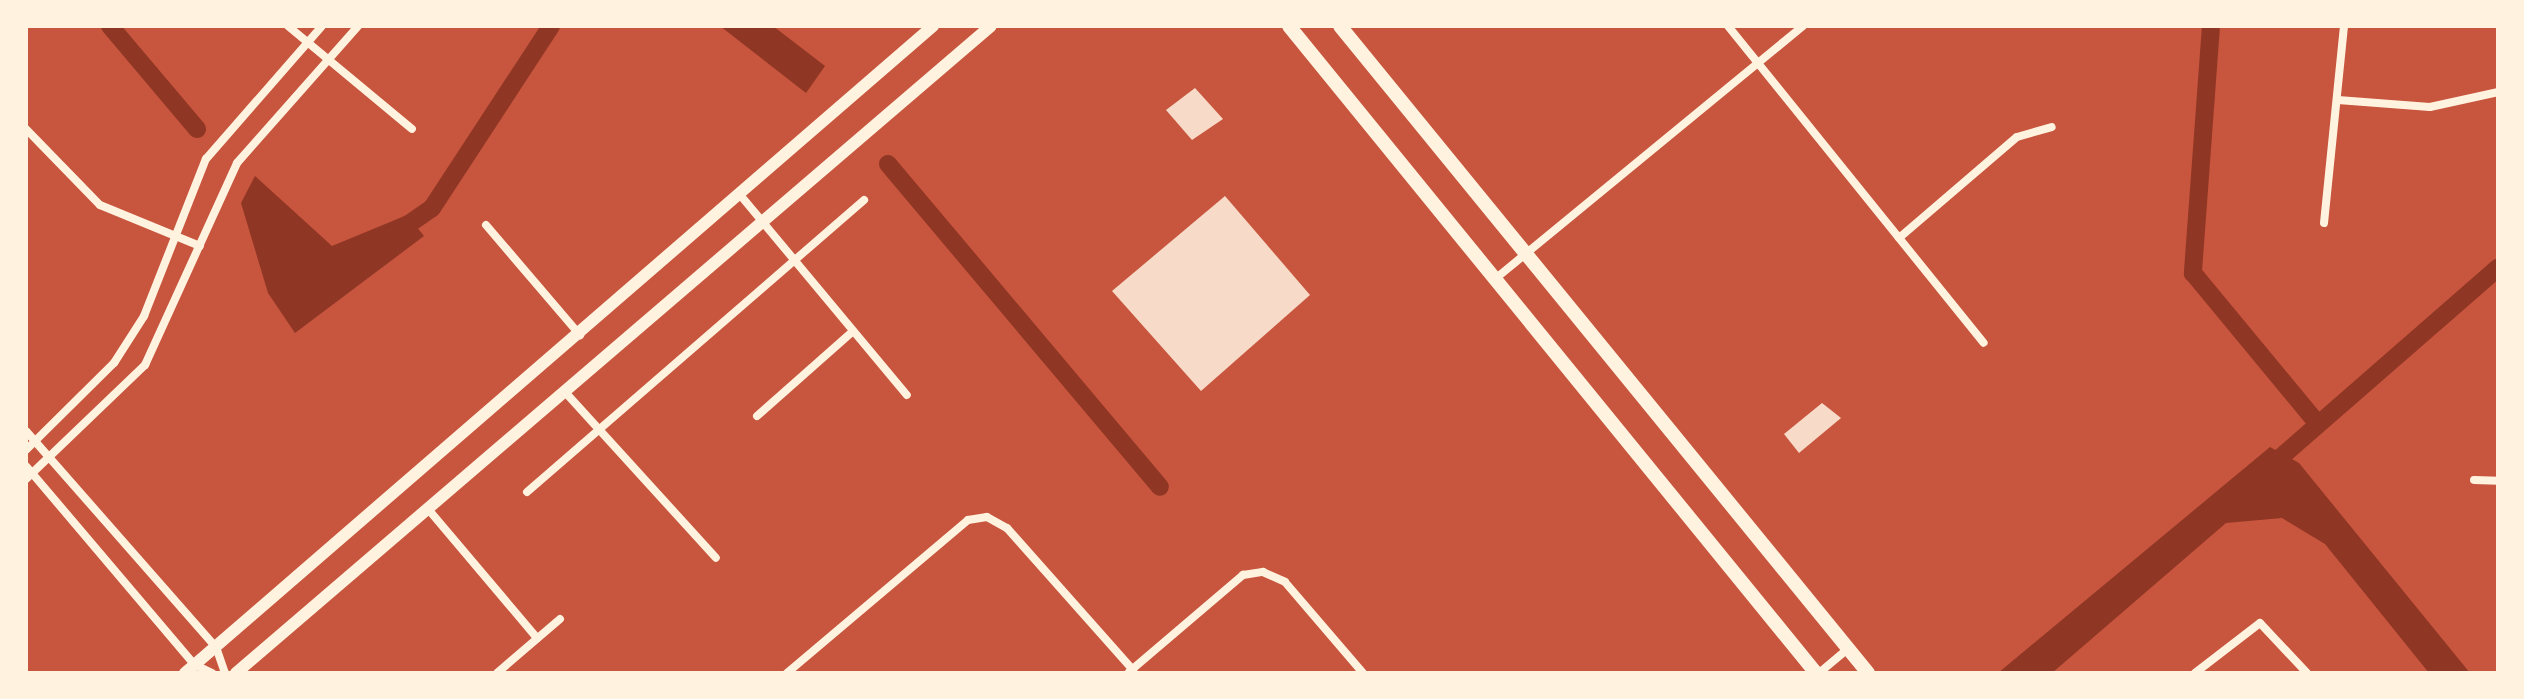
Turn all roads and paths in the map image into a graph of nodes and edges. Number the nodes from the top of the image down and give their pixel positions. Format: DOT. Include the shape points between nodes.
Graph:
graph roads {
  1 [pos="288,26"];
  2 [pos="322,26"];
  3 [pos="358,26"];
  4 [pos="933,26"];
  5 [pos="991,26"];
  6 [pos="1289,26"];
  7 [pos="1340,26"];
  8 [pos="1728,26"];
  9 [pos="1803,26"];
  10 [pos="2344,26"];
  11 [pos="306,47"];
  12 [pos="1758,63"];
  13 [pos="329,66"];
  14 [pos="2498,92"];
  15 [pos="2338,100"];
  16 [pos="2052,127"];
  17 [pos="26,129"];
  18 [pos="412,129"];
  19 [pos="741,196"];
  20 [pos="864,200"];
  21 [pos="763,222"];
  22 [pos="2324,223"];
  23 [pos="486,225"];
  24 [pos="174,235"];
  25 [pos="1899,238"];
  26 [pos="200,246"];
  27 [pos="1526,253"];
  28 [pos="793,259"];
  29 [pos="1495,279"];
  30 [pos="853,331"];
  31 [pos="580,335"];
  32 [pos="1984,343"];
  33 [pos="565,392"];
  34 [pos="907,395"];
  35 [pos="757,416"];
  36 [pos="597,430"];
  37 [pos="26,431"];
  38 [pos="37,438"];
  39 [pos="26,450"];
  40 [pos="54,459"];
  41 [pos="26,466"];
  42 [pos="30,477"];
  43 [pos="2474,480"];
  44 [pos="2498,481"];
  45 [pos="527,492"];
  46 [pos="428,509"];
  47 [pos="716,558"];
  48 [pos="560,619"];
  49 [pos="537,638"];
  50 [pos="216,647"];
  51 [pos="1848,649"];
  52 [pos="190,669"];
  53 [pos="1131,671"];
  54 [pos="212,673"];
  55 [pos="225,673"];
  56 [pos="236,673"];
  57 [pos="497,673"];
  58 [pos="787,673"];
  59 [pos="1363,673"];
  60 [pos="1818,673"];
  61 [pos="1868,673"];
  62 [pos="2195,673"];
  63 [pos="2307,673"];
  1 -- 11 [label="street"];
  2 -- 11 [label="street"];
  3 -- 13 [label="street"];
  4 -- 19 [label="main road"];
  5 -- 21 [label="main road"];
  6 -- 29 [label="main road"];
  7 -- 27 [label="main road"];
  8 -- 12 [label="street"];
  9 -- 12 [label="street"];
  10 -- 15 [label="street"];
  11 -- 13 [label="street"];
  11 -- 24 [label="street" via="206,159"];
  12 -- 25 [label="street"];
  12 -- 27 [label="street"];
  13 -- 18 [label="street"];
  13 -- 26 [label="street" via="237,163"];
  14 -- 15 [label="street" via="2430,107"];
  15 -- 22 [label="street"];
  16 -- 25 [label="street" via="2017,137"];
  17 -- 24 [label="street" via="100,205"];
  19 -- 21 [label="street"];
  19 -- 31 [label="main road"];
  20 -- 28 [label="street"];
  21 -- 28 [label="street"];
  21 -- 33 [label="main road"];
  23 -- 31 [label="street"];
  24 -- 26 [label="street"];
  24 -- 38 [label="street" via="144,316 114,363"];
  25 -- 32 [label="street"];
  26 -- 40 [label="street" via="145,365"];
  27 -- 29 [label="street"];
  27 -- 51 [label="main road"];
  28 -- 30 [label="street"];
  28 -- 36 [label="street"];
  29 -- 60 [label="main road"];
  30 -- 34 [label="street"];
  30 -- 35 [label="street"];
  31 -- 50 [label="main road"];
  33 -- 36 [label="street"];
  33 -- 46 [label="main road"];
  36 -- 45 [label="street"];
  36 -- 47 [label="street"];
  37 -- 38 [label="street"];
  38 -- 39 [label="street"];
  38 -- 40 [label="street"];
  40 -- 42 [label="street"];
  40 -- 50 [label="street"];
  41 -- 42 [label="street"];
  42 -- 52 [label="street"];
  43 -- 44 [label="street"];
  46 -- 49 [label="street"];
  46 -- 56 [label="main road"];
  48 -- 49 [label="street"];
  49 -- 57 [label="street"];
  50 -- 52 [label="main road"];
  50 -- 55 [label="street"];
  51 -- 60 [label="street"];
  51 -- 61 [label="main road"];
  52 -- 54 [label="street"];
  53 -- 58 [label="street" via="1007,528 987,517 968,520"];
  53 -- 59 [label="street" via="1243,575 1263,572 1285,582"];
  62 -- 63 [label="street" via="2260,623"];
}
